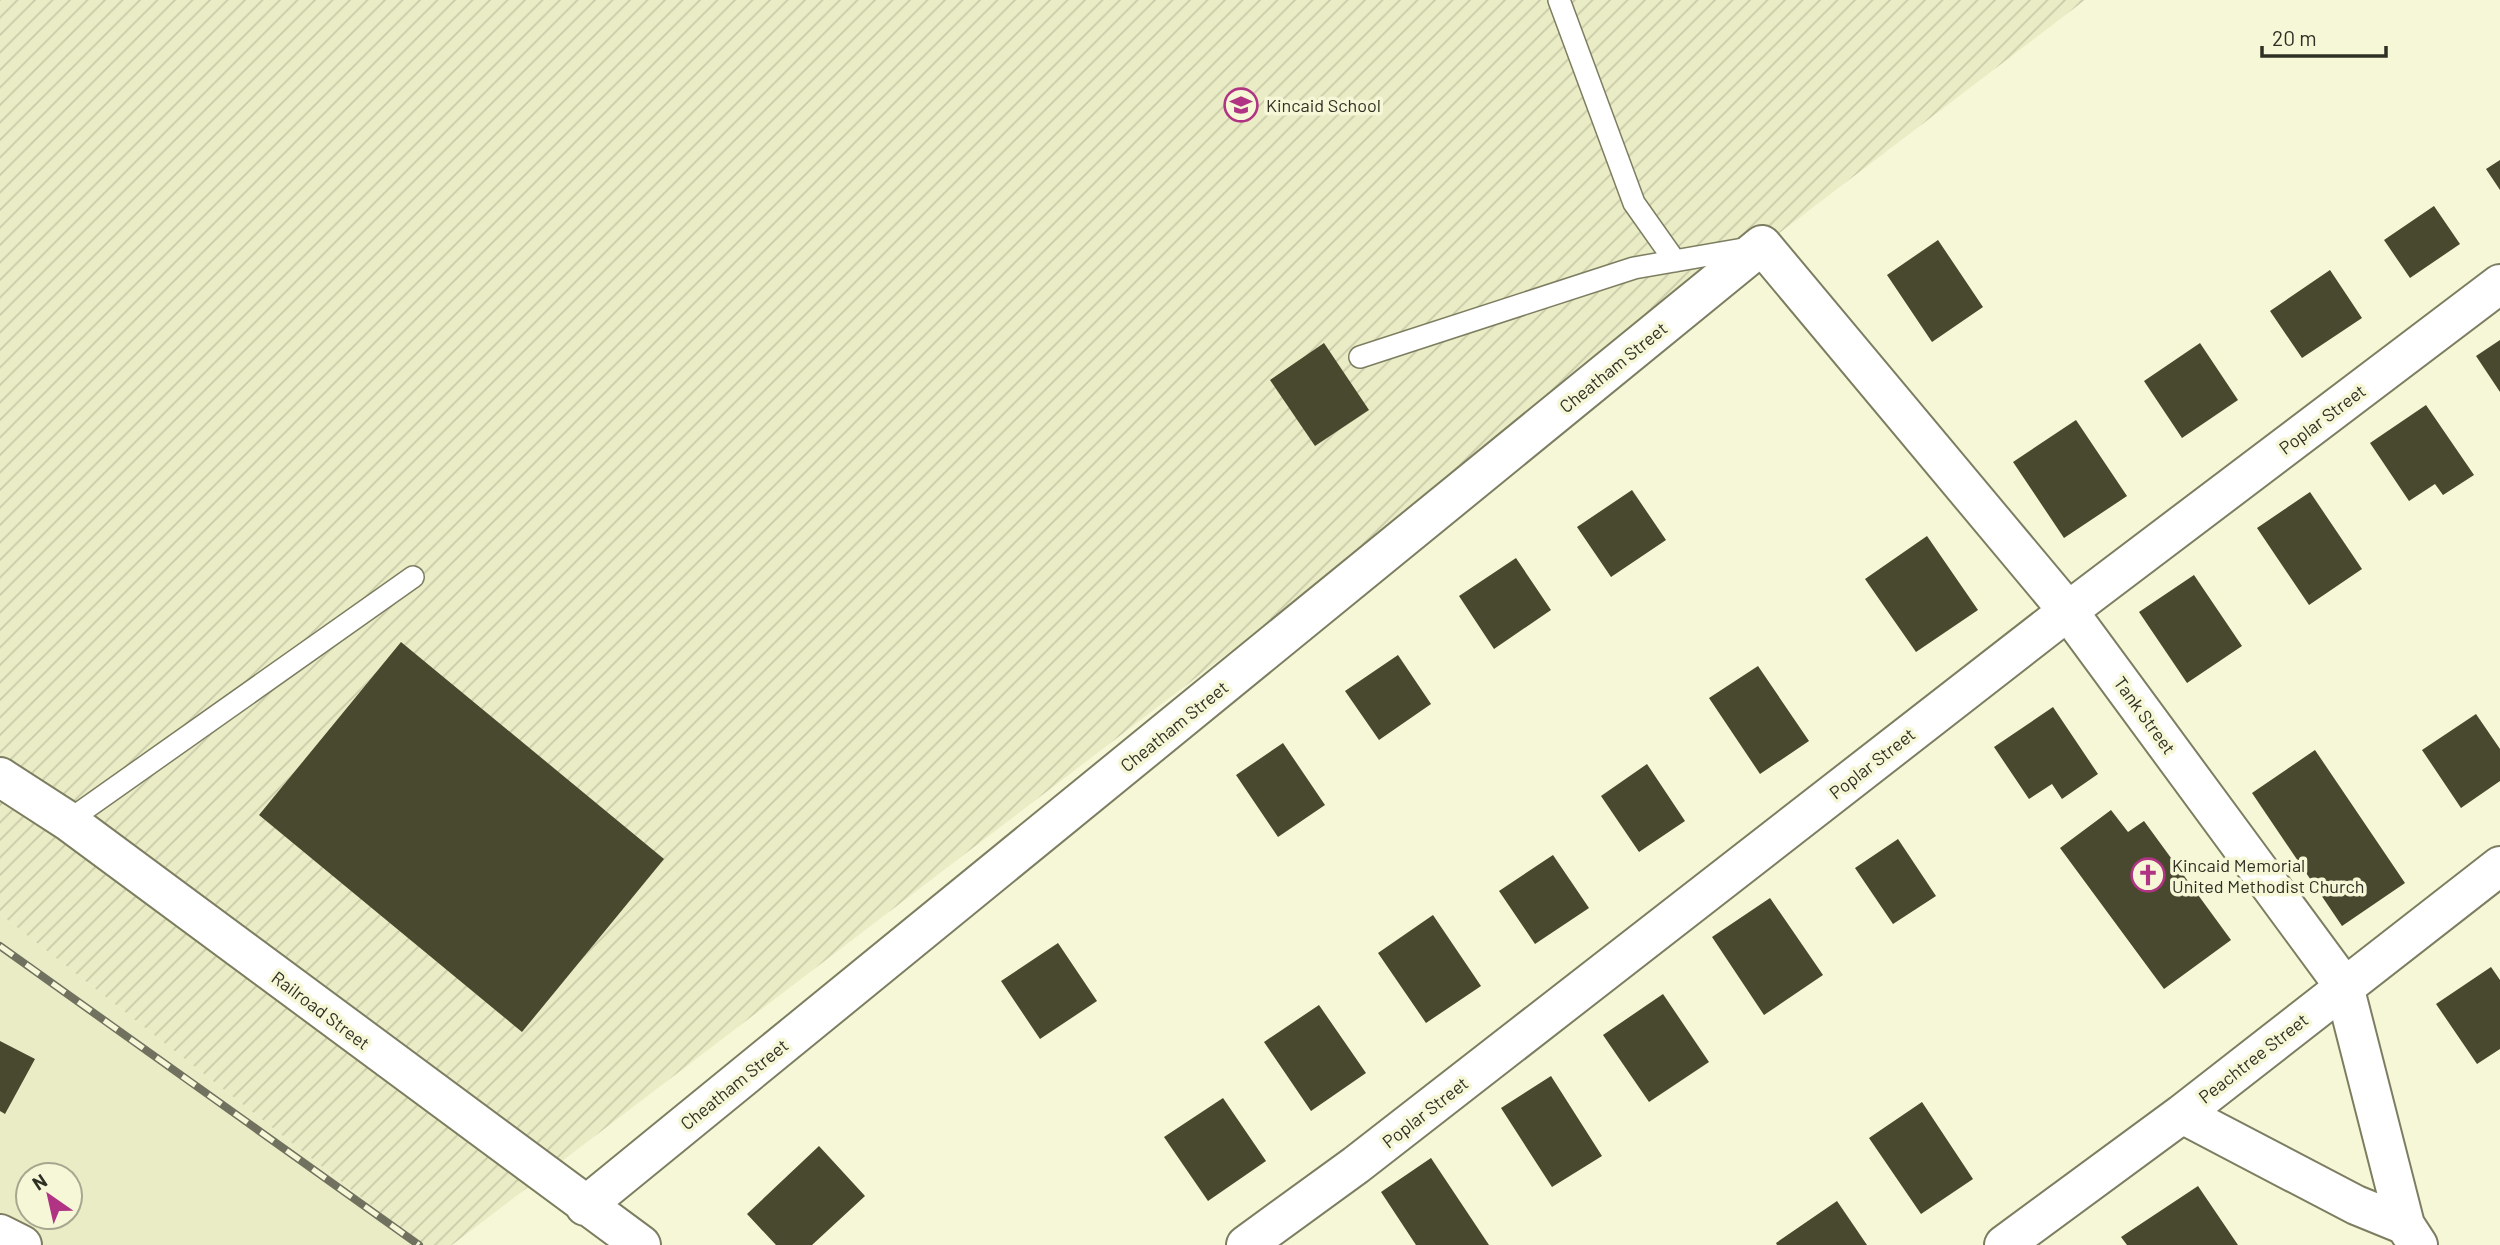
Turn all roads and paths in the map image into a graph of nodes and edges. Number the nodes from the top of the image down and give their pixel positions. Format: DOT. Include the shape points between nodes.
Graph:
graph roads {
  1 [pos="1559,0"];
  2 [pos="1762,245"];
  3 [pos="1675,261"];
  4 [pos="2500,284"];
  5 [pos="1360,357"];
  6 [pos="413,577"];
  7 [pos="2068,611"];
  8 [pos="4,788"];
  9 [pos="68,821"];
  10 [pos="2500,866"];
  11 [pos="2343,986"];
  12 [pos="2182,1114"];
  13 [pos="585,1206"];
  14 [pos="0,1234"];
  15 [pos="2411,1235"];
  16 [pos="22,1245"];
  17 [pos="641,1245"];
  18 [pos="1246,1245"];
  19 [pos="2004,1245"];
  1 -- 3 [label="lane" via="1633,203"];
  2 -- 3 [label="lane"];
  2 -- 7 [label="street, Tank Street"];
  2 -- 13 [label="street, Cheatham Street"];
  3 -- 5 [label="lane" via="1634,268"];
  4 -- 7 [label="street, Poplar Street"];
  6 -- 9 [label="lane"];
  7 -- 11 [label="street, Tank Street"];
  7 -- 18 [label="street, Poplar Street" via="1356,1166"];
  8 -- 9 [label="street, Railroad Street"];
  9 -- 13 [label="street, Railroad Street"];
  10 -- 11 [label="street, Peachtree Street"];
  11 -- 12 [label="street, Peachtree Street"];
  11 -- 15 [label="street, Tank Street"];
  12 -- 15 [label="street"];
  12 -- 19 [label="street, Peachtree Street"];
  13 -- 17 [label="street, Railroad Street"];
  14 -- 16 [label="street"];
}
